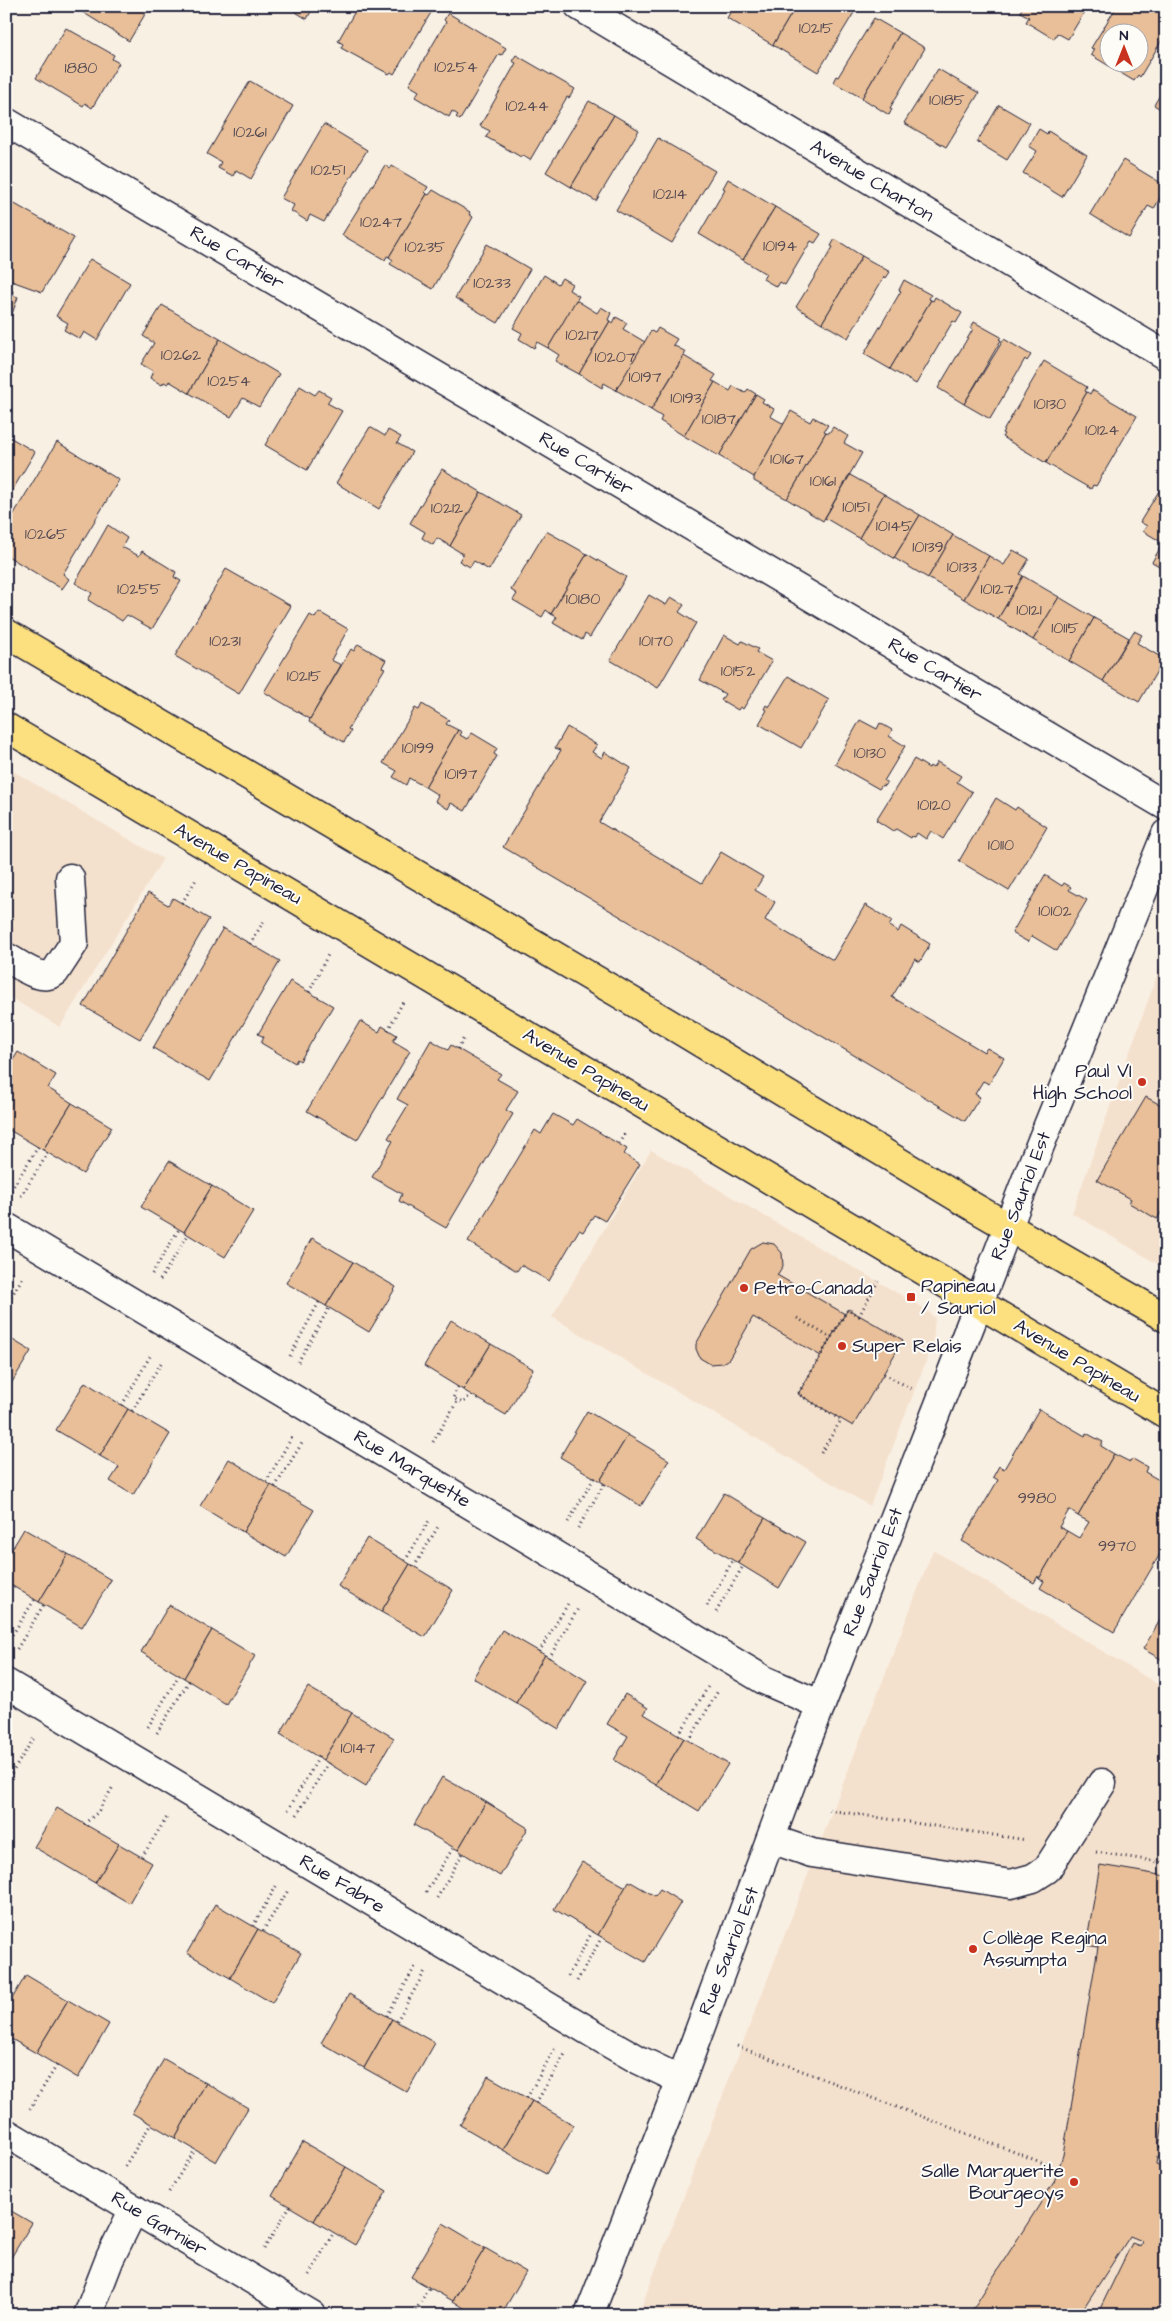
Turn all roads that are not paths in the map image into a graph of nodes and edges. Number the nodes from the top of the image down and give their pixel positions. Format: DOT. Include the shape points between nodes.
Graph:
graph roads {
  1 [pos="579,6"];
  2 [pos="6,122"];
  3 [pos="1166,356"];
  4 [pos="6,633"];
  5 [pos="6,727"];
  6 [pos="1166,806"];
  7 [pos="1166,834"];
  8 [pos="70,878"];
  9 [pos="6,957"];
  10 [pos="1009,1226"];
  11 [pos="6,1227"];
  12 [pos="979,1303"];
  13 [pos="1166,1318"];
  14 [pos="1166,1414"];
  15 [pos="6,1683"];
  16 [pos="821,1706"];
  17 [pos="1102,1783"];
  18 [pos="771,1839"];
  19 [pos="681,2080"];
  20 [pos="6,2133"];
  21 [pos="134,2209"];
  22 [pos="88,2315"];
  23 [pos="312,2315"];
  24 [pos="589,2315"];
  1 -- 3 [label="street, Avenue Charton"];
  2 -- 6 [label="street, Rue Cartier"];
  4 -- 10 [label="main road"];
  5 -- 12 [label="main road, Avenue Papineau"];
  7 -- 10 [label="street, Rue Sauriol Est"];
  8 -- 9 [label="street" via="74,943 55,972 41,976"];
  10 -- 12 [label="street, Rue Sauriol Est"];
  10 -- 13 [label="main road"];
  11 -- 16 [label="street, Rue Marquette" via="764,1680"];
  12 -- 14 [label="main road, Avenue Papineau"];
  12 -- 16 [label="street, Rue Sauriol Est"];
  15 -- 19 [label="street, Rue Fabre" via="609,2043"];
  16 -- 18 [label="street, Rue Sauriol Est"];
  17 -- 18 [label="street" via="1048,1869 1033,1878 1011,1884 812,1852"];
  18 -- 19 [label="street, Rue Sauriol Est"];
  19 -- 24 [label="street, Rue Sauriol Est"];
  20 -- 21 [label="street, Rue Garnier"];
  21 -- 22 [label="street" via="110,2258"];
  21 -- 23 [label="street, Rue Garnier"];
}
